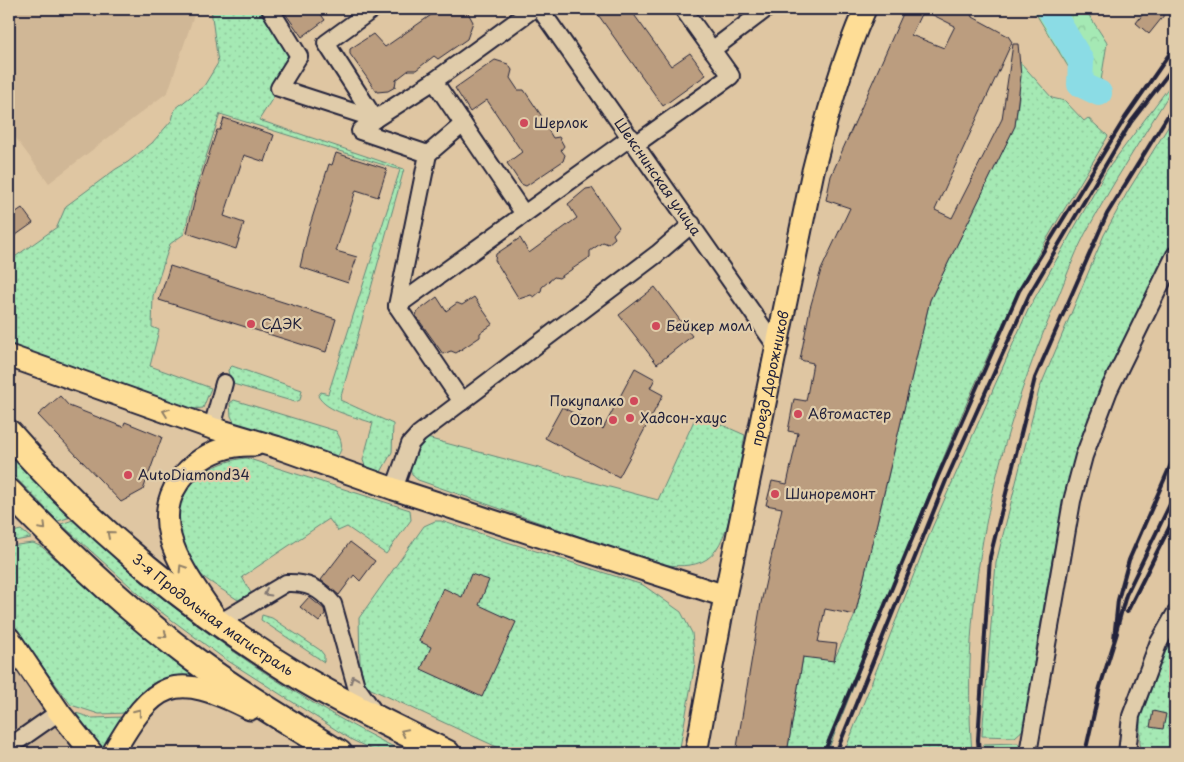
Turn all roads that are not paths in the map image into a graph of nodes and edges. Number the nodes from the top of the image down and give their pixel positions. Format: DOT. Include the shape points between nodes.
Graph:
graph roads {
  1 [pos="270,9"];
  2 [pos="373,9"];
  3 [pos="534,9"];
  4 [pos="540,9"];
  5 [pos="683,9"];
  6 [pos="766,9"];
  7 [pos="866,9"];
  8 [pos="712,50"];
  9 [pos="434,81"];
  10 [pos="375,119"];
  11 [pos="463,124"];
  12 [pos="634,140"];
  13 [pos="428,154"];
  14 [pos="524,214"];
  15 [pos="692,224"];
  16 [pos="1175,255"];
  17 [pos="397,306"];
  18 [pos="776,346"];
  19 [pos="9,356"];
  20 [pos="224,383"];
  21 [pos="462,402"];
  22 [pos="212,428"];
  23 [pos="9,433"];
  24 [pos="276,447"];
  25 [pos="394,488"];
  26 [pos="9,492"];
  27 [pos="725,596"];
  28 [pos="1175,614"];
  29 [pos="220,623"];
  30 [pos="9,638"];
  31 [pos="59,712"];
  32 [pos="380,720"];
  33 [pos="9,747"];
  34 [pos="92,753"];
  35 [pos="113,753"];
  36 [pos="338,753"];
  37 [pos="447,753"];
  38 [pos="696,753"];
  39 [pos="1028,753"];
  40 [pos="1127,753"];
  1 -- 10 [label="street" via="299,56 279,88"];
  2 -- 10 [label="street" via="326,43"];
  3 -- 9 [label="street"];
  4 -- 12 [label="street, Шекснинская улица"];
  5 -- 8 [label="street"];
  6 -- 8 [label="street"];
  7 -- 18 [label="main road, проезд Дорожников" via="852,39 828,113"];
  8 -- 12 [label="street" via="730,76"];
  9 -- 10 [label="street"];
  9 -- 11 [label="street"];
  10 -- 13 [label="street" via="360,131"];
  11 -- 13 [label="street"];
  11 -- 14 [label="street"];
  12 -- 14 [label="street"];
  12 -- 15 [label="street, Шекснинская улица"];
  13 -- 17 [label="street"];
  14 -- 17 [label="street"];
  15 -- 18 [label="street, Шекснинская улица"];
  15 -- 21 [label="street"];
  16 -- 39 [label="street" via="1109,390 1084,456 1072,501"];
  17 -- 21 [label="street"];
  18 -- 27 [label="main road, проезд Дорожников"];
  22 -- 19 [label="main road, one-way"];
  20 -- 22 [label="street"];
  21 -- 25 [label="street" via="410,444"];
  22 -- 24 [label="main road"];
  29 -- 23 [label="highway, 3-я Продольная магистраль, one-way" via="146,566 75,504"];
  24 -- 25 [label="main road"];
  29 -- 24 [label="main road, one-way" via="174,551 168,524 170,501 180,479 209,454 244,444"];
  25 -- 27 [label="main road"];
  26 -- 36 [label="highway, one-way" via="118,598 192,658"];
  27 -- 38 [label="main road, проезд Дорожников"];
  28 -- 40 [label="street" via="1158,644 1131,716"];
  29 -- 32 [label="highway, 3-я Продольная магистраль" via="306,680"];
  32 -- 29 [label="street, one-way" via="356,686 333,604 313,586 286,583"];
  30 -- 31 [label="main road"];
  31 -- 33 [label="street"];
  31 -- 34 [label="main road"];
  37 -- 32 [label="highway, 3-я Продольная магистраль, one-way"];
  35 -- 36 [label="main road, one-way" via="128,726 151,698 171,687 186,686 227,697"];
}
